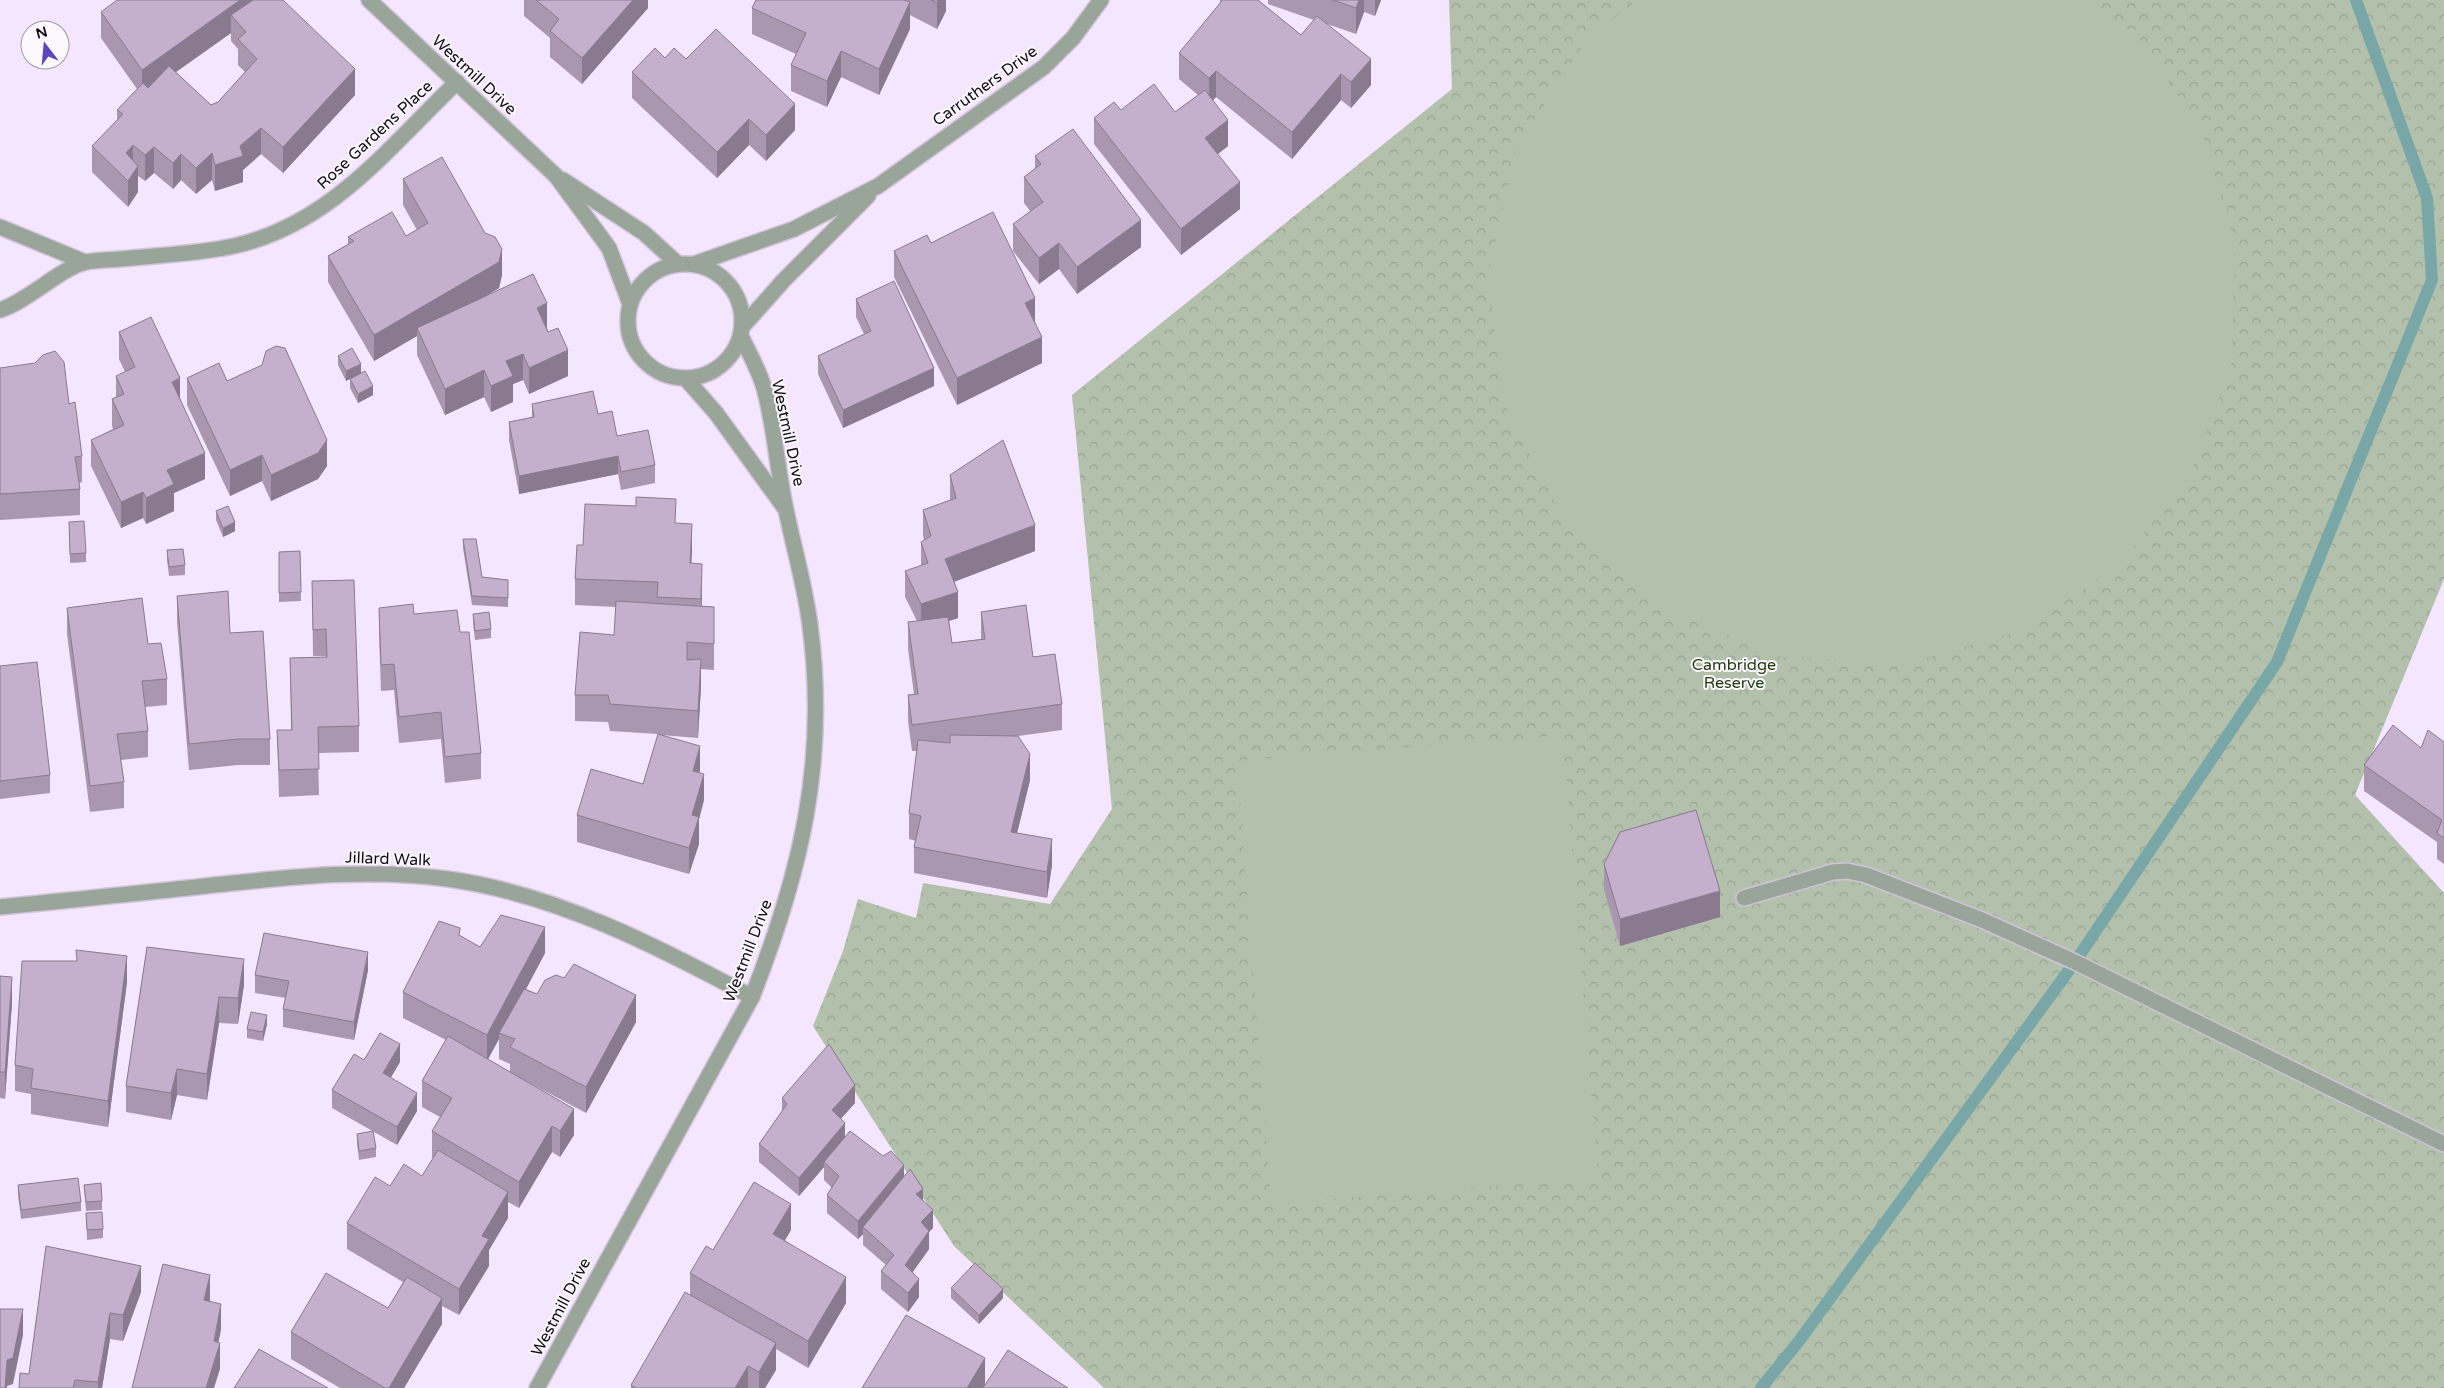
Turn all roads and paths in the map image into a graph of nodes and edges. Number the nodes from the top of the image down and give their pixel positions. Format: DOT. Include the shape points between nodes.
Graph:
graph roads {
  1 [pos="369,0"];
  2 [pos="1101,0"];
  3 [pos="457,82"];
  4 [pos="556,176"];
  5 [pos="878,186"];
  6 [pos="0,227"];
  7 [pos="85,262"];
  8 [pos="678,264"];
  9 [pos="694,264"];
  10 [pos="630,304"];
  11 [pos="0,310"];
  12 [pos="742,331"];
  13 [pos="686,379"];
  14 [pos="786,510"];
  15 [pos="1744,898"];
  16 [pos="0,908"];
  17 [pos="752,997"];
  18 [pos="2444,1144"];
  19 [pos="537,1388"];
  1 -- 3 [label="street, Westmill Drive"];
  2 -- 5 [label="street, Carruthers Drive" via="1072,38 1044,67"];
  3 -- 4 [label="street, Westmill Drive"];
  3 -- 7 [label="street, Rose Gardens Place" via="355,182 302,220 234,246"];
  4 -- 8 [label="street, Westmill Drive" via="644,233"];
  4 -- 10 [label="street, Westmill Drive" via="609,248"];
  5 -- 9 [label="street, Carruthers Drive" via="794,229"];
  5 -- 12 [label="street, Carruthers Drive" via="784,280"];
  6 -- 7 [label="street, Rose Gardens Place"];
  7 -- 11 [label="street, Rose Gardens Place" via="23,300"];
  8 -- 9 [label="street"];
  8 -- 10 [label="street" via="662,268 648,278 637,289"];
  9 -- 12 [label="street" via="725,279 736,293 742,309"];
  10 -- 13 [label="street" via="627,322 630,340 639,356 668,376"];
  12 -- 13 [label="street" via="734,353 720,367 704,376"];
  12 -- 14 [label="street, Westmill Drive" via="764,387"];
  13 -- 14 [label="street, Westmill Drive" via="716,413"];
  14 -- 17 [label="street, Westmill Drive" via="802,572 810,625 816,685 816,742 808,814 791,889"];
  15 -- 18 [label="street" via="1833,872 1866,875 1982,920 2075,962"];
  16 -- 17 [label="street, Jillard Walk" via="301,876 403,874 449,879 542,901 599,923"];
  17 -- 19 [label="street, Westmill Drive"];
}
